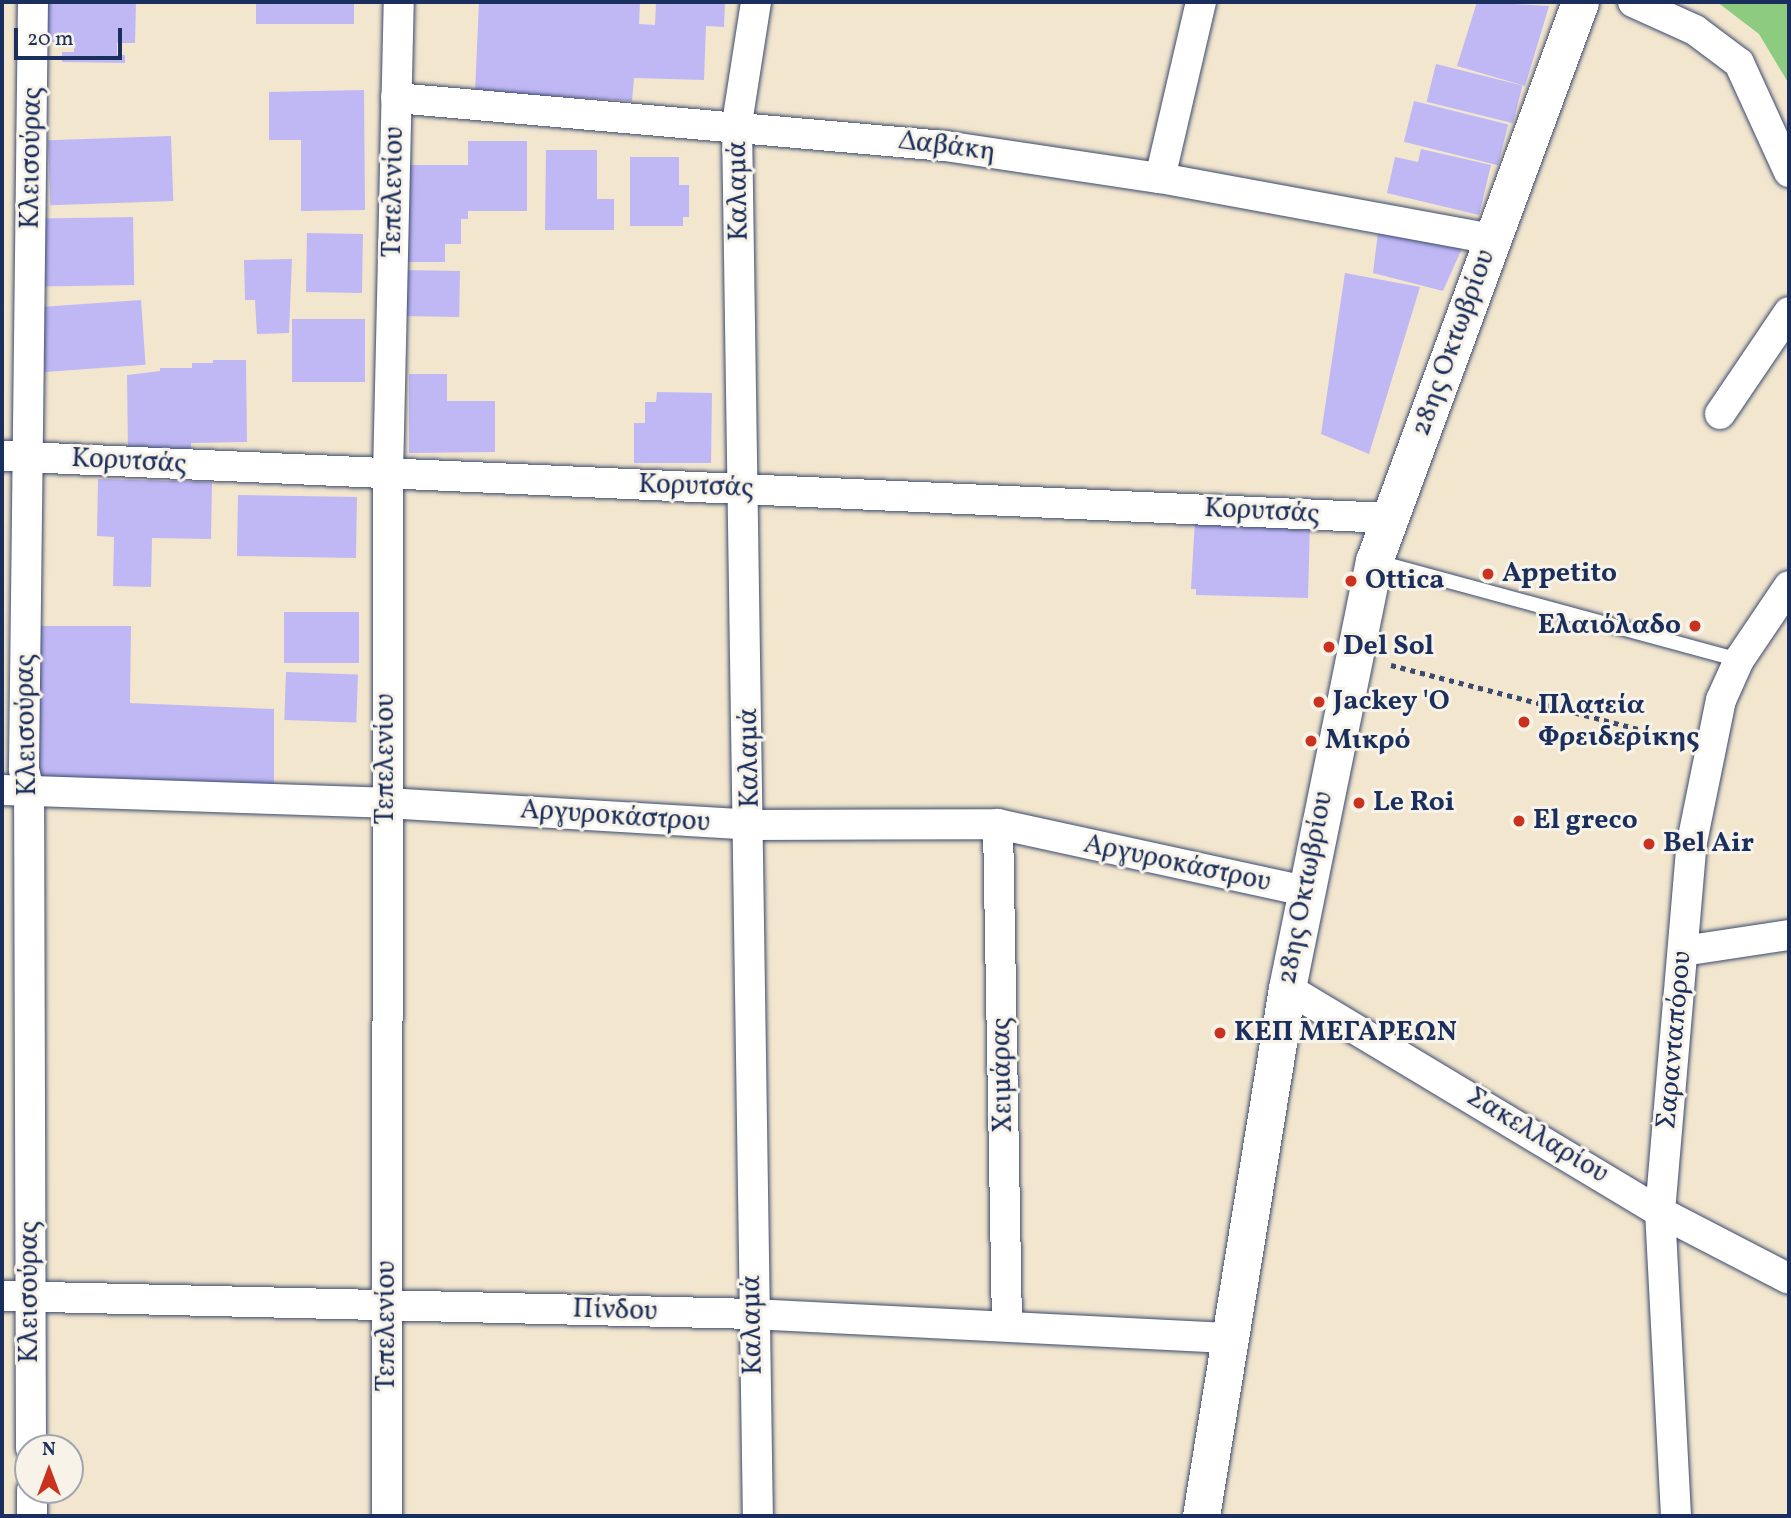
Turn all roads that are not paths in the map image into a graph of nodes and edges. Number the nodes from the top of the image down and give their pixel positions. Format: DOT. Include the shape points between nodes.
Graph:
graph roads {
  1 [pos="33,2"];
  2 [pos="399,2"];
  3 [pos="756,2"];
  4 [pos="1201,2"];
  5 [pos="1580,2"];
  6 [pos="1633,2"];
  7 [pos="396,98"];
  8 [pos="737,124"];
  9 [pos="1789,172"];
  10 [pos="1160,178"];
  11 [pos="1492,239"];
  12 [pos="1789,312"];
  13 [pos="1720,414"];
  14 [pos="15,456"];
  15 [pos="388,475"];
  16 [pos="746,489"];
  17 [pos="1389,518"];
  18 [pos="1374,561"];
  19 [pos="1789,586"];
  20 [pos="1739,660"];
  21 [pos="15,790"];
  22 [pos="386,803"];
  23 [pos="998,824"];
  24 [pos="751,825"];
  25 [pos="1305,891"];
  26 [pos="1789,935"];
  27 [pos="1683,951"];
  28 [pos="1287,988"];
  29 [pos="1660,1212"];
  30 [pos="1789,1279"];
  31 [pos="16,1296"];
  32 [pos="388,1305"];
  33 [pos="752,1314"];
  34 [pos="1007,1326"];
  35 [pos="1227,1338"];
  36 [pos="30,1434"];
  37 [pos="387,1516"];
  38 [pos="758,1516"];
  39 [pos="1200,1516"];
  40 [pos="1675,1516"];
  1 -- 14 [label="street, Κλεισούρας"];
  2 -- 7 [label="street, Τεπελενίου"];
  3 -- 8 [label="street, Καλαμά"];
  4 -- 10 [label="street"];
  5 -- 11 [label="street, 28ης Οκτωβρίου"];
  6 -- 9 [label="street" via="1695,30 1739,63"];
  7 -- 8 [label="street, Δαβάκη"];
  7 -- 15 [label="street, Τεπελενίου"];
  8 -- 10 [label="street, Δαβάκη" via="945,146"];
  8 -- 16 [label="street, Καλαμά"];
  10 -- 11 [label="street, Δαβάκη"];
  11 -- 17 [label="street, 28ης Οκτωβρίου"];
  12 -- 13 [label="street"];
  14 -- 15 [label="street, Κορυτσάς"];
  14 -- 21 [label="street, Κλεισούρας" via="24,769"];
  15 -- 16 [label="street, Κορυτσάς"];
  15 -- 22 [label="street, Τεπελενίου"];
  16 -- 17 [label="street, Κορυτσάς"];
  16 -- 24 [label="street, Καλαμά"];
  17 -- 18 [label="street, 28ης Οκτωβρίου"];
  18 -- 20 [label="lane"];
  18 -- 25 [label="street, 28ης Οκτωβρίου"];
  19 -- 20 [label="street, Σαρανταπόρου"];
  20 -- 27 [label="street, Σαρανταπόρου" via="1721,700 1709,747 1692,842"];
  21 -- 22 [label="street, Αργυροκάστρου"];
  21 -- 31 [label="street, Κλεισούρας"];
  22 -- 24 [label="street, Αργυροκάστρου"];
  22 -- 32 [label="street, Τεπελενίου"];
  23 -- 24 [label="street, Αργυροκάστρου"];
  23 -- 25 [label="street, Αργυροκάστρου"];
  23 -- 34 [label="street, Χειμάρας"];
  24 -- 33 [label="street, Καλαμά"];
  25 -- 28 [label="street, 28ης Οκτωβρίου"];
  26 -- 27 [label="street"];
  27 -- 29 [label="street, Σαρανταπόρου"];
  28 -- 29 [label="street, Σακελλαρίου"];
  28 -- 35 [label="street, 28ης Οκτωβρίου"];
  29 -- 30 [label="street, Σακελλαρίου"];
  29 -- 40 [label="street, Σαρανταπόρου"];
  31 -- 32 [label="street, Πίνδου"];
  31 -- 36 [label="street, Κλεισούρας"];
  32 -- 33 [label="street, Πίνδου"];
  32 -- 37 [label="street, Τεπελενίου"];
  33 -- 34 [label="street, Πίνδου"];
  33 -- 38 [label="street, Καλαμά"];
  34 -- 35 [label="street, Πίνδου"];
  35 -- 39 [label="street, 28ης Οκτωβρίου"];
}
